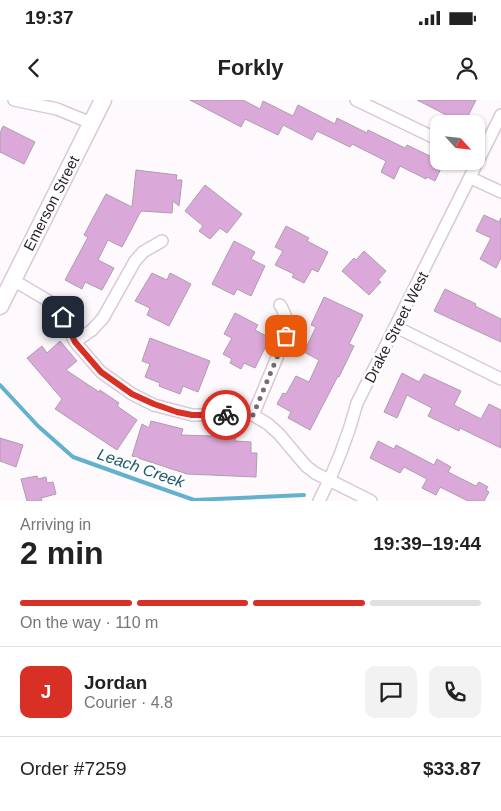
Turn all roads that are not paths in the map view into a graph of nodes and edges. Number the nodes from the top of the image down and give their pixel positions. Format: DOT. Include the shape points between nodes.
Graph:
graph roads {
  1 [pos="14,100"];
  2 [pos="103,100"];
  3 [pos="356,100"];
  4 [pos="501,115"];
  5 [pos="91,124"];
  6 [pos="430,136"];
  7 [pos="485,144"];
  8 [pos="474,170"];
  9 [pos="471,178"];
  10 [pos="501,192"];
  11 [pos="162,241"];
  12 [pos="13,280"];
  13 [pos="280,305"];
  14 [pos="0,306"];
  15 [pos="396,327"];
  16 [pos="75,342"];
  17 [pos="501,379"];
  18 [pos="253,415"];
  19 [pos="330,480"];
  20 [pos="319,501"];
  21 [pos="371,501"];
  1 -- 5 [label="street" via="57,109"];
  2 -- 5 [label="main road, Emerson Street"];
  3 -- 6 [label="street"];
  4 -- 7 [label="street"];
  5 -- 12 [label="main road, Emerson Street"];
  8 -- 9 [label="street, Drake Street West"];
  9 -- 10 [label="street"];
  9 -- 15 [label="street, Drake Street West"];
  11 -- 16 [label="street" via="135,261 103,318"];
  12 -- 14 [label="main road, Emerson Street"];
  12 -- 16 [label="street" via="52,303"];
  13 -- 18 [label="street" via="287,317 286,336"];
  15 -- 17 [label="street"];
  15 -- 19 [label="street, Drake Street West" via="357,403"];
  16 -- 18 [label="street" via="101,372 132,394 154,404 192,415"];
  18 -- 19 [label="street" via="279,434 306,466"];
  19 -- 20 [label="street, Drake Street West"];
  19 -- 21 [label="street"];
}
